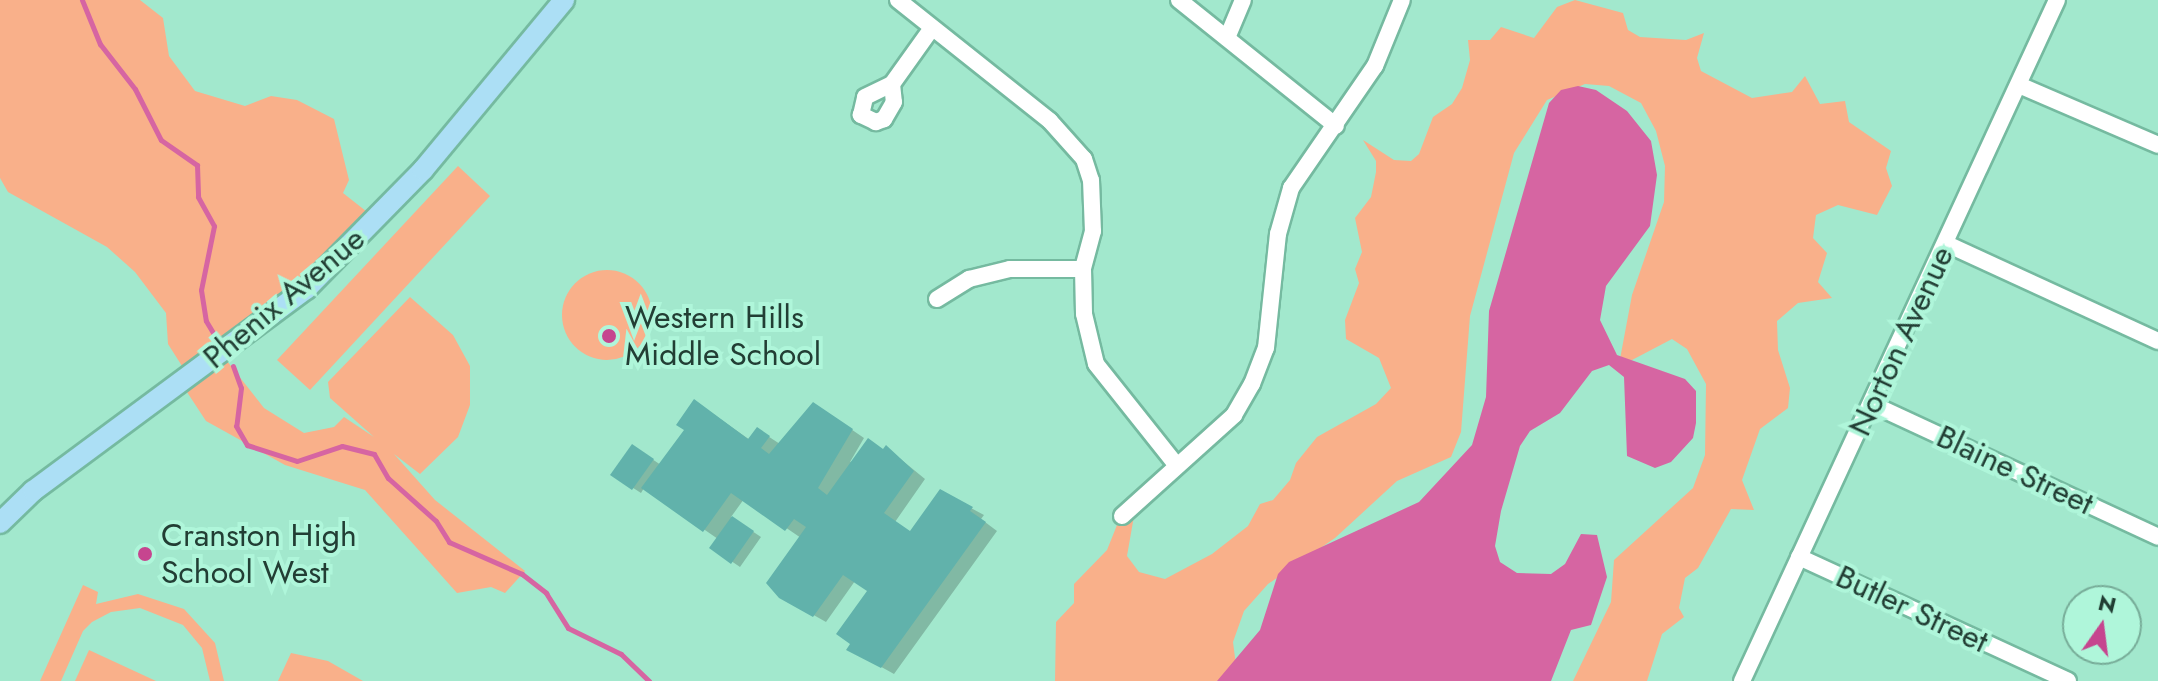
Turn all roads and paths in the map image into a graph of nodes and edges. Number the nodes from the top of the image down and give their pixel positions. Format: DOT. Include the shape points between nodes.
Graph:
graph roads {
  1 [pos="564,0"];
  2 [pos="898,0"];
  3 [pos="1179,0"];
  4 [pos="1243,0"];
  5 [pos="1402,0"];
  6 [pos="2057,0"];
  7 [pos="932,28"];
  8 [pos="1227,38"];
  9 [pos="892,84"];
  10 [pos="2019,85"];
  11 [pos="1336,126"];
  12 [pos="2158,145"];
  13 [pos="1947,244"];
  14 [pos="1083,269"];
  15 [pos="937,299"];
  16 [pos="2158,341"];
  17 [pos="1872,404"];
  18 [pos="1177,466"];
  19 [pos="1122,516"];
  20 [pos="0,523"];
  21 [pos="2158,537"];
  22 [pos="1799,557"];
  23 [pos="1742,681"];
  24 [pos="2068,681"];
  1 -- 20 [label="main road, Phenix Avenue" via="423,170 306,289 33,491"];
  2 -- 7 [label="street"];
  3 -- 8 [label="street"];
  4 -- 8 [label="street"];
  5 -- 11 [label="street" via="1375,66"];
  6 -- 10 [label="street, Norton Avenue"];
  7 -- 9 [label="street"];
  7 -- 14 [label="street" via="1050,121 1084,159 1091,180 1093,231"];
  8 -- 11 [label="street"];
  10 -- 12 [label="street"];
  10 -- 13 [label="street, Norton Avenue"];
  11 -- 18 [label="street" via="1309,156 1291,188 1278,234 1266,348 1252,384 1234,415"];
  13 -- 16 [label="street"];
  13 -- 17 [label="street, Norton Avenue"];
  14 -- 15 [label="street" via="1010,269 969,279"];
  14 -- 18 [label="street" via="1084,314 1096,364"];
  17 -- 21 [label="street, Blaine Street"];
  17 -- 22 [label="street, Norton Avenue"];
  18 -- 19 [label="street"];
  22 -- 23 [label="street, Norton Avenue"];
  22 -- 24 [label="street, Butler Street"];
}
